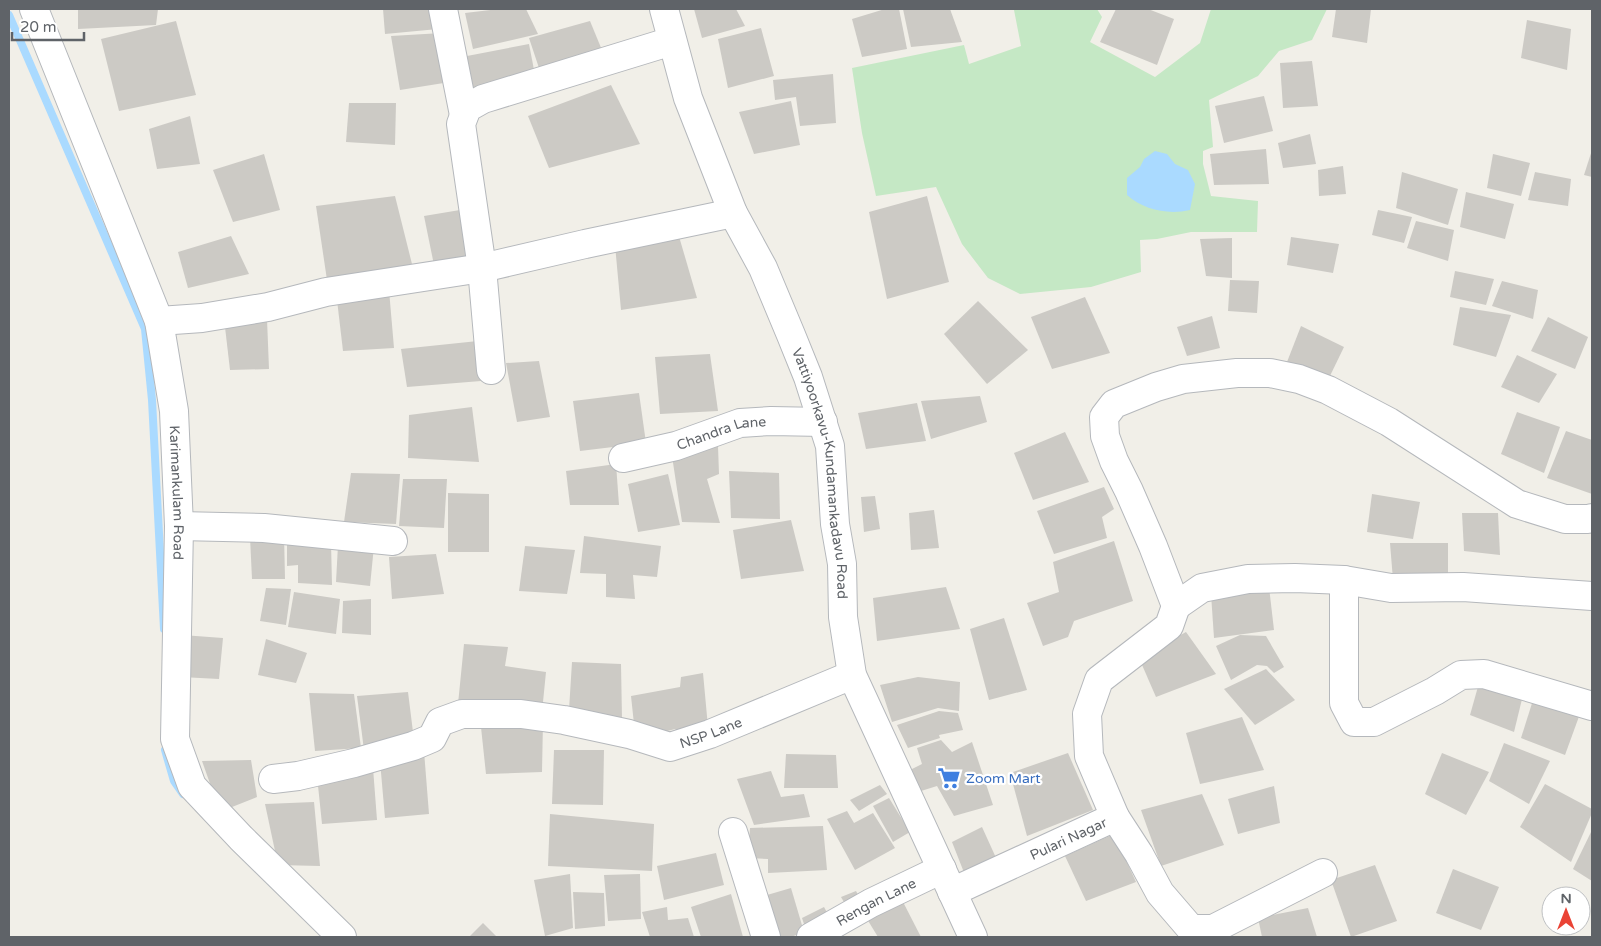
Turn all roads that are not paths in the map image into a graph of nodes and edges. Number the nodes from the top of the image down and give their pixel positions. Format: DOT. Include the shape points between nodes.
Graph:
graph roads {
  1 [pos="34,9"];
  2 [pos="443,9"];
  3 [pos="664,9"];
  4 [pos="672,41"];
  5 [pos="464,115"];
  6 [pos="733,213"];
  7 [pos="482,268"];
  8 [pos="159,320"];
  9 [pos="491,370"];
  10 [pos="823,422"];
  11 [pos="623,458"];
  12 [pos="1592,518"];
  13 [pos="179,526"];
  14 [pos="392,541"];
  15 [pos="1344,580"];
  16 [pos="1592,596"];
  17 [pos="1176,606"];
  18 [pos="852,675"];
  19 [pos="1592,706"];
  20 [pos="272,779"];
  21 [pos="1115,817"];
  22 [pos="733,832"];
  23 [pos="1323,872"];
  24 [pos="947,881"];
  25 [pos="342,937"];
  26 [pos="766,937"];
  27 [pos="811,937"];
  28 [pos="973,937"];
  1 -- 8 [label="street, Karimankulam Road"];
  2 -- 5 [label="street"];
  3 -- 4 [label="street, Vattiyoorkavu-Kundamankadavu Road"];
  4 -- 5 [label="street" via="484,99 467,108"];
  4 -- 6 [label="street, Vattiyoorkavu-Kundamankadavu Road" via="688,98"];
  5 -- 7 [label="street" via="461,124"];
  6 -- 7 [label="street"];
  6 -- 10 [label="street, Vattiyoorkavu-Kundamankadavu Road" via="763,268"];
  7 -- 8 [label="street" via="326,292 268,307 202,318"];
  7 -- 9 [label="street"];
  8 -- 13 [label="street, Karimankulam Road" via="174,411"];
  10 -- 11 [label="street, Chandra Lane" via="740,423 676,446"];
  10 -- 18 [label="street, Vattiyoorkavu-Kundamankadavu Road" via="830,446 835,524 842,564 843,617"];
  12 -- 17 [label="street" via="1564,519 1517,504 1389,422 1328,390 1270,373 1183,379 1114,404 1104,418 1108,445"];
  13 -- 14 [label="street" via="264,528"];
  13 -- 25 [label="street, Karimankulam Road" via="175,739 192,786"];
  15 -- 16 [label="street" via="1392,588 1463,586"];
  15 -- 17 [label="street" via="1248,578 1202,588"];
  15 -- 19 [label="street" via="1344,703 1354,722 1374,722 1435,692 1461,675 1484,674"];
  17 -- 21 [label="street, Pulari Nagar" via="1168,626 1099,680 1087,714 1089,756"];
  18 -- 20 [label="street, NSP Lane" via="710,734 670,747 564,720 520,714 462,714 440,722 432,738 413,746 354,763"];
  18 -- 24 [label="street, Vattiyoorkavu-Kundamankadavu Road"];
  21 -- 23 [label="street" via="1160,893 1191,929 1213,929"];
  21 -- 24 [label="street, Pulari Nagar"];
  22 -- 26 [label="street"];
  24 -- 27 [label="street, Rengan Lane" via="871,903"];
  24 -- 28 [label="street, Vattiyoorkavu-Kundamankadavu Road"];
}
